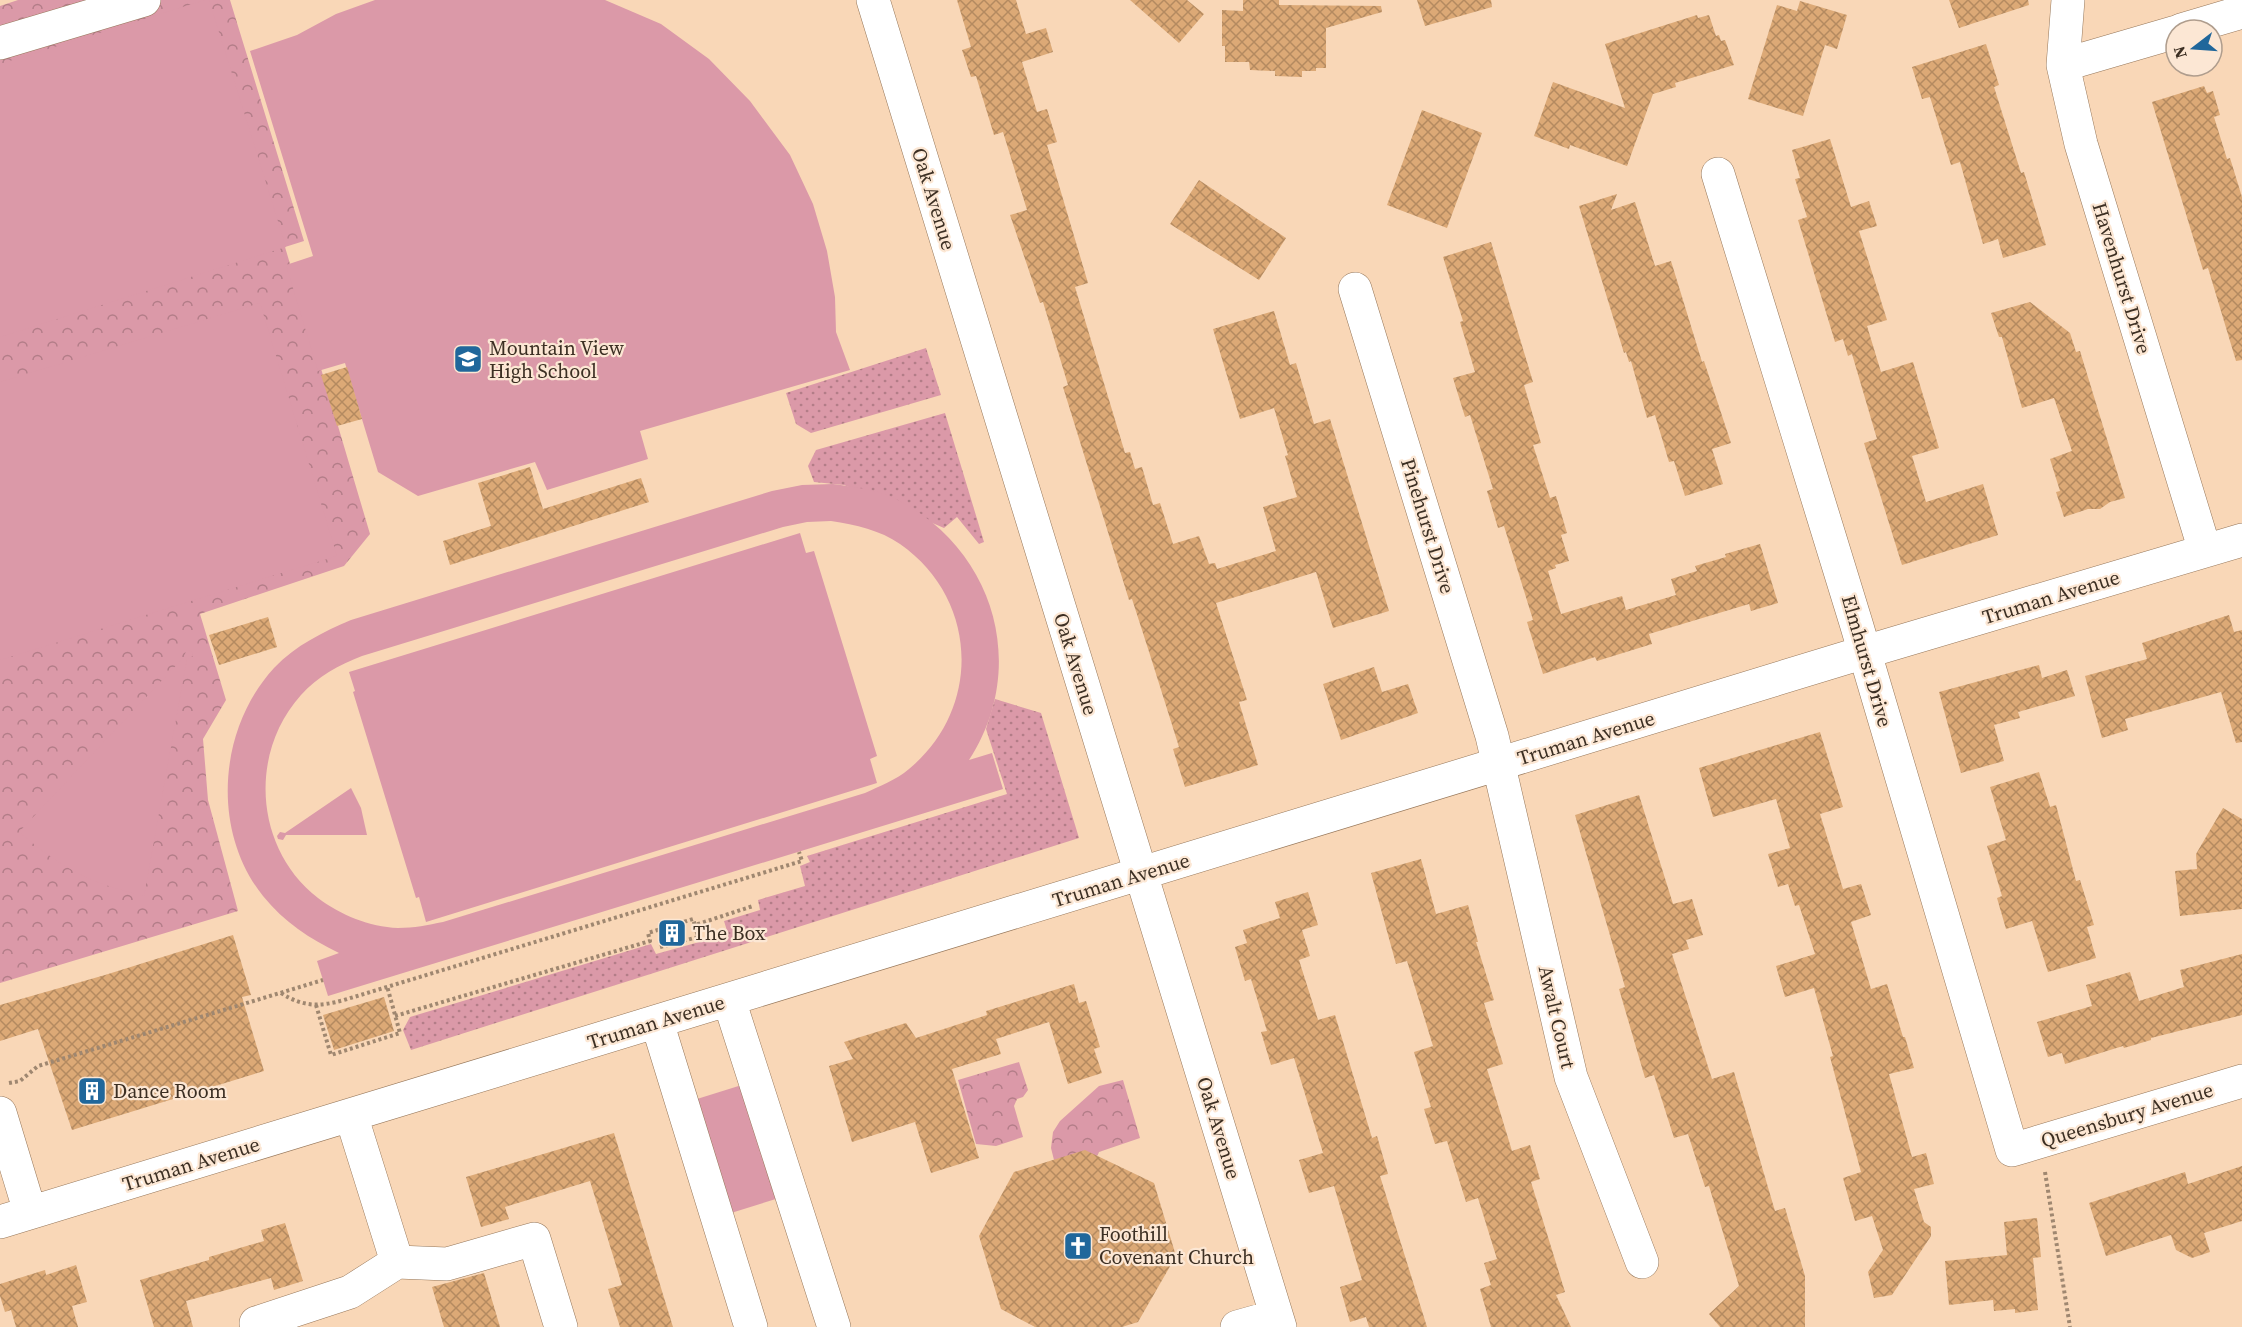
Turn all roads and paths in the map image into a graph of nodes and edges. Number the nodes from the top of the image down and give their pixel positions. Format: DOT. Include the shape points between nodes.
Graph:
graph roads {
  1 [pos="144,0"];
  2 [pos="873,0"];
  3 [pos="2068,0"];
  4 [pos="2242,12"];
  5 [pos="2222,18"];
  6 [pos="2164,36"];
  7 [pos="0,44"];
  8 [pos="2063,66"];
  9 [pos="1718,174"];
  10 [pos="1355,289"];
  11 [pos="2242,540"];
  12 [pos="2205,551"];
  13 [pos="1865,652"];
  14 [pos="1498,765"];
  15 [pos="799,852"];
  16 [pos="1141,874"];
  17 [pos="753,906"];
  18 [pos="694,925"];
  19 [pos="660,947"];
  20 [pos="322,980"];
  21 [pos="387,986"];
  22 [pos="281,993"];
  23 [pos="729,1000"];
  24 [pos="316,1005"];
  25 [pos="395,1016"];
  26 [pos="657,1022"];
  27 [pos="2242,1081"];
  28 [pos="0,1086"];
  29 [pos="0,1113"];
  30 [pos="351,1116"];
  31 [pos="2026,1146"];
  32 [pos="15,1217"];
  33 [pos="397,1262"];
  34 [pos="1642,1262"];
  35 [pos="1278,1321"];
  36 [pos="258,1327"];
  37 [pos="561,1327"];
  38 [pos="751,1327"];
  39 [pos="834,1327"];
  40 [pos="1237,1327"];
  41 [pos="2070,1327"];
  1 -- 7 [label="street"];
  2 -- 16 [label="street, Oak Avenue"];
  3 -- 8 [label="street, Havenhurst Drive"];
  4 -- 5 [label="street"];
  6 -- 8 [label="street"];
  8 -- 12 [label="street, Havenhurst Drive" via="2081,144"];
  9 -- 13 [label="street, Elmhurst Drive"];
  10 -- 14 [label="street, Pinehurst Drive"];
  11 -- 12 [label="street, Truman Avenue"];
  12 -- 13 [label="street, Truman Avenue"];
  13 -- 14 [label="street, Truman Avenue"];
  13 -- 31 [label="street, Elmhurst Drive"];
  14 -- 16 [label="street, Truman Avenue"];
  14 -- 34 [label="street, Awalt Court" via="1571,1077"];
  15 -- 21 [label="path" via="802,861"];
  16 -- 23 [label="street, Truman Avenue"];
  16 -- 35 [label="street, Oak Avenue"];
  17 -- 18 [label="path"];
  18 -- 19 [label="path" via="698,937"];
  18 -- 25 [label="path" via="693,919 648,933 650,941"];
  20 -- 22 [label="path"];
  21 -- 24 [label="path"];
  21 -- 25 [label="path"];
  22 -- 24 [label="path"];
  22 -- 28 [label="path" via="38,1066 20,1081"];
  23 -- 26 [label="street, Truman Avenue"];
  23 -- 39 [label="street"];
  24 -- 25 [label="path" via="331,1055 400,1033"];
  26 -- 30 [label="street, Truman Avenue"];
  26 -- 38 [label="street"];
  27 -- 31 [label="street, Queensbury Avenue"];
  29 -- 32 [label="street"];
  30 -- 32 [label="street, Truman Avenue"];
  30 -- 33 [label="street"];
  31 -- 41 [label="path"];
  33 -- 36 [label="street" via="350,1292 256,1323"];
  33 -- 37 [label="street" via="447,1264 534,1239"];
  35 -- 40 [label="street"];
}
